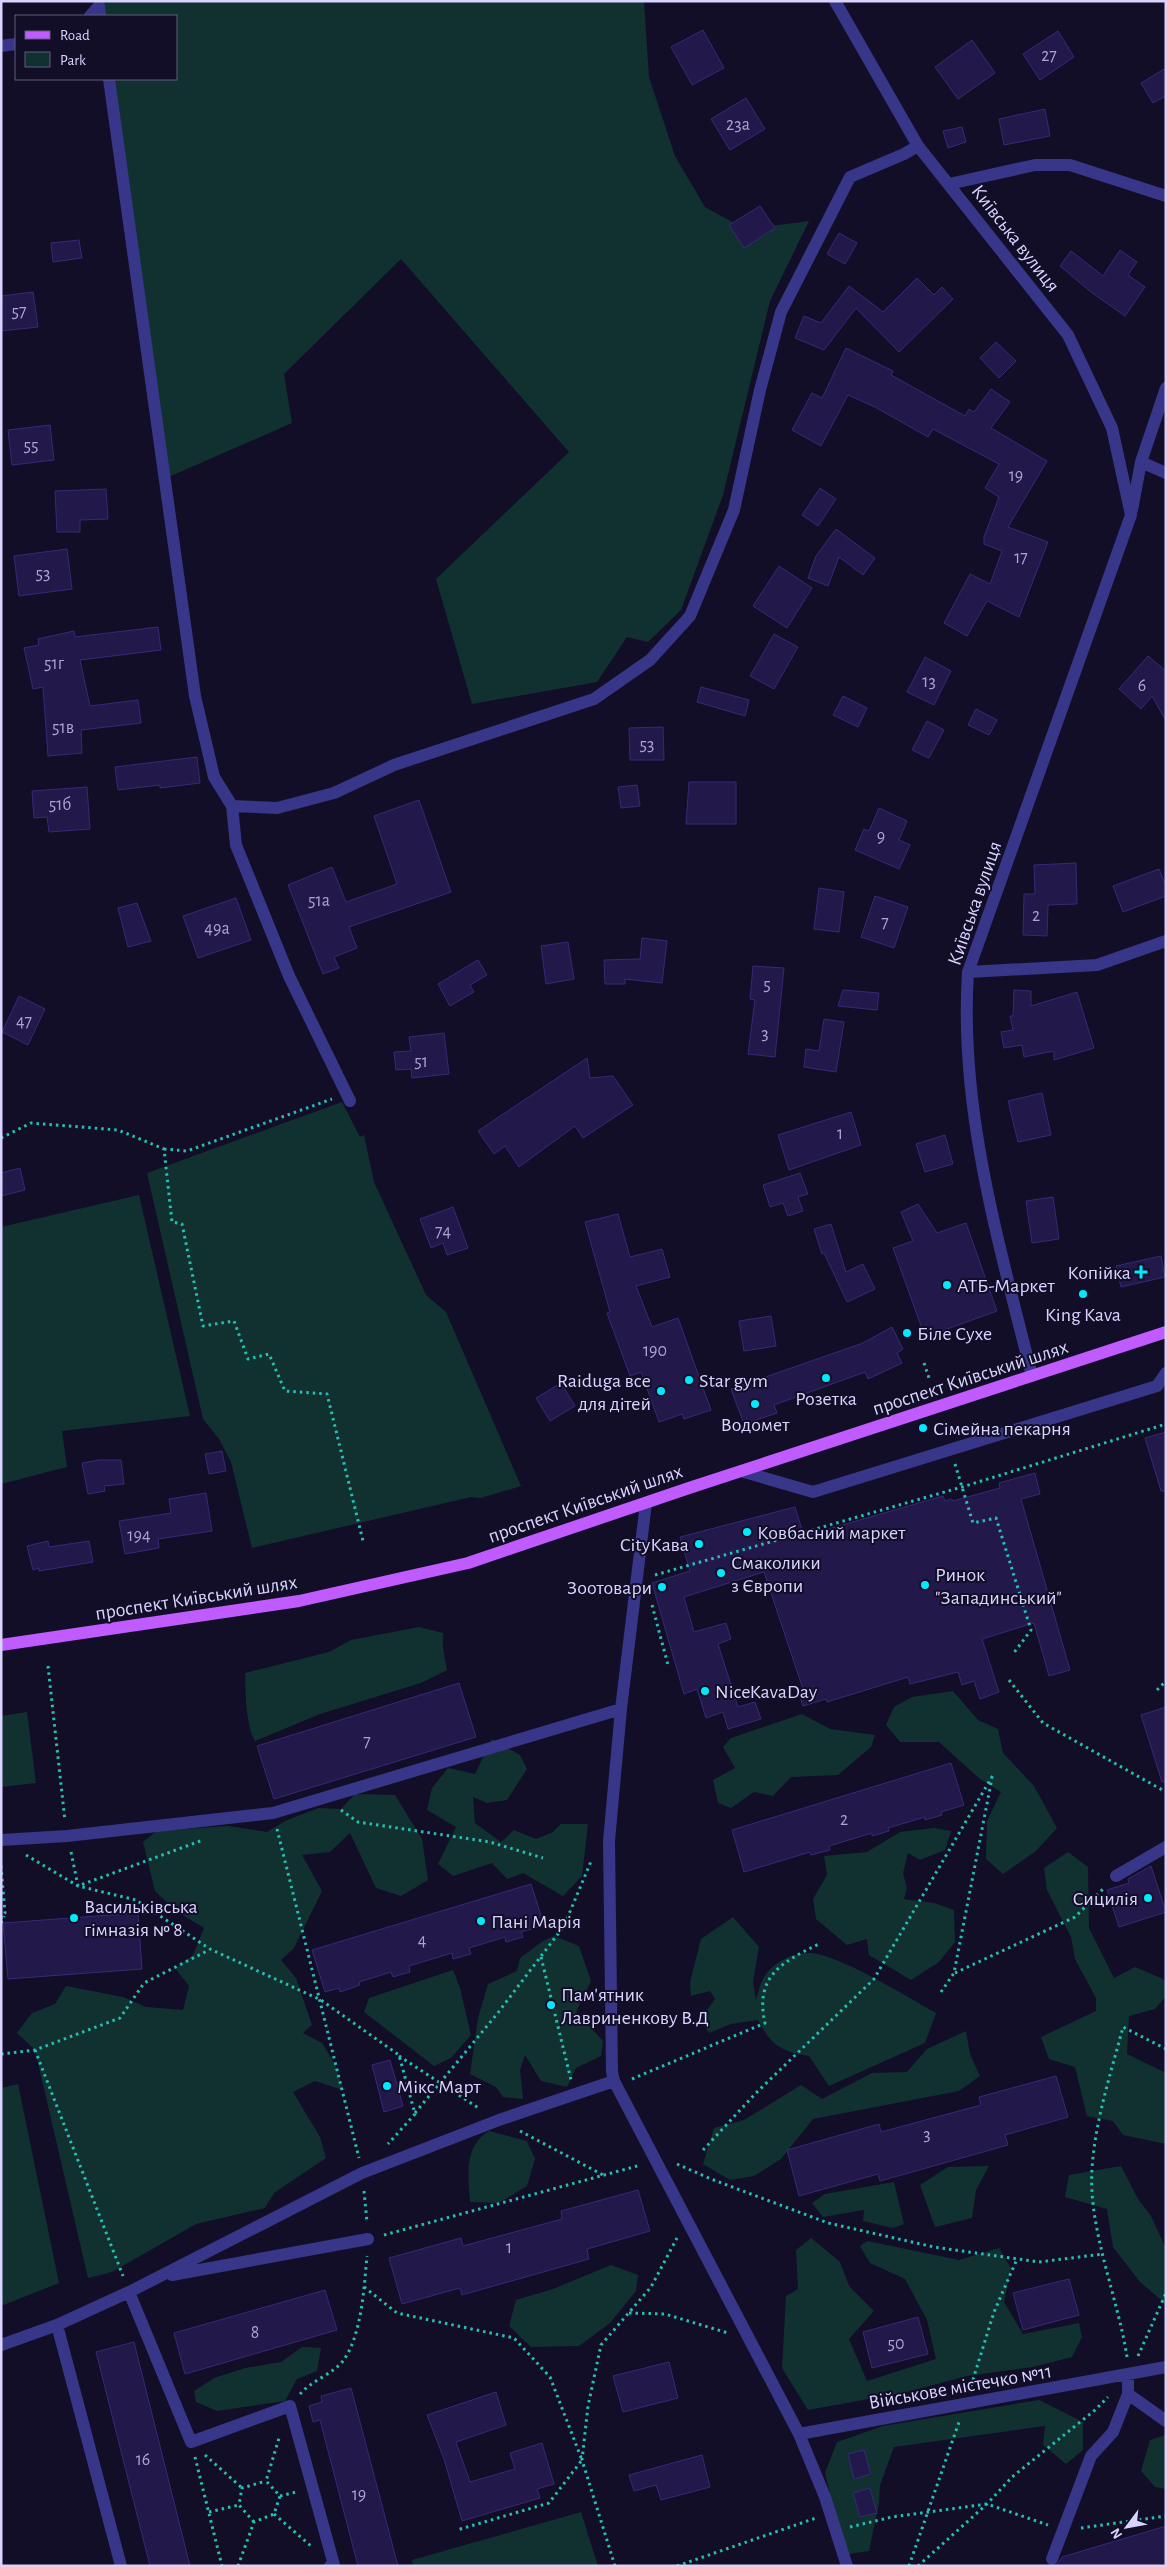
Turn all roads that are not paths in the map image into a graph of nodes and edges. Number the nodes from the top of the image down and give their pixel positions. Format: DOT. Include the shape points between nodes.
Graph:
graph roads {
  1 [pos="835,1"];
  2 [pos="91,15"];
  3 [pos="100,15"];
  4 [pos="15,44"];
  5 [pos="1,46"];
  6 [pos="109,80"];
  7 [pos="918,146"];
  8 [pos="949,184"];
  9 [pos="1166,196"];
  10 [pos="1166,388"];
  11 [pos="1141,462"];
  12 [pos="1166,473"];
  13 [pos="1131,515"];
  14 [pos="232,806"];
  15 [pos="1166,941"];
  16 [pos="968,972"];
  17 [pos="348,1098"];
  18 [pos="1166,1332"];
  19 [pos="1166,1373"];
  20 [pos="1032,1376"];
  21 [pos="741,1471"];
  22 [pos="646,1503"];
  23 [pos="1,1645"];
  24 [pos="621,1709"];
  25 [pos="1,1840"];
  26 [pos="1166,1847"];
  27 [pos="1116,1876"];
  28 [pos="620,2081"];
  29 [pos="368,2239"];
  30 [pos="158,2278"];
  31 [pos="129,2292"];
  32 [pos="57,2325"];
  33 [pos="1,2345"];
  34 [pos="1166,2367"];
  35 [pos="1128,2375"];
  36 [pos="1128,2394"];
  37 [pos="1166,2422"];
  38 [pos="799,2434"];
  39 [pos="1052,2559"];
  40 [pos="332,2565"];
  41 [pos="121,2566"];
  42 [pos="847,2566"];
  1 -- 7 [label="street, Київська вулиця"];
  2 -- 3 [label="street" via="98,6"];
  4 -- 5 [label="street"];
  6 -- 14 [label="street" via="195,696 214,777"];
  7 -- 8 [label="street, Київська вулиця"];
  7 -- 14 [label="street" via="850,176 781,312 734,510 690,616 650,660 594,699 394,765 334,793 277,808"];
  8 -- 9 [label="street" via="1035,165 1070,165"];
  8 -- 13 [label="street, Київська вулиця" via="1068,335 1112,428"];
  10 -- 11 [label="street, Київська вулиця"];
  11 -- 12 [label="street"];
  11 -- 13 [label="street, Київська вулиця"];
  13 -- 16 [label="street, Київська вулиця"];
  14 -- 17 [label="street" via="236,845 289,976"];
  15 -- 16 [label="street" via="1097,965"];
  16 -- 20 [label="street, Київська вулиця" via="967,1065 984,1182"];
  18 -- 20 [label="main road, проспект Київський шлях"];
  19 -- 21 [label="street" via="1157,1386 814,1492"];
  20 -- 21 [label="main road, проспект Київський шлях"];
  21 -- 22 [label="main road, проспект Київський шлях"];
  22 -- 23 [label="main road, проспект Київський шлях" via="468,1563 308,1599"];
  22 -- 24 [label="street"];
  24 -- 25 [label="street" via="274,1813 67,1836"];
  24 -- 28 [label="street" via="609,1841 612,2072"];
  26 -- 27 [label="street"];
  28 -- 30 [label="street" via="499,2120 362,2173"];
  28 -- 38 [label="street" via="656,2161"];
  29 -- 30 [label="street"];
  30 -- 31 [label="street"];
  31 -- 32 [label="street"];
  31 -- 40 [label="street" via="191,2442 290,2406"];
  32 -- 33 [label="street"];
  32 -- 41 [label="street"];
  34 -- 35 [label="street, Військове містечко №11"];
  35 -- 36 [label="street"];
  35 -- 38 [label="street, Військове містечко №11"];
  36 -- 37 [label="street"];
  36 -- 39 [label="street" via="1113,2432 1091,2456"];
  38 -- 42 [label="street" via="825,2497"];
}
